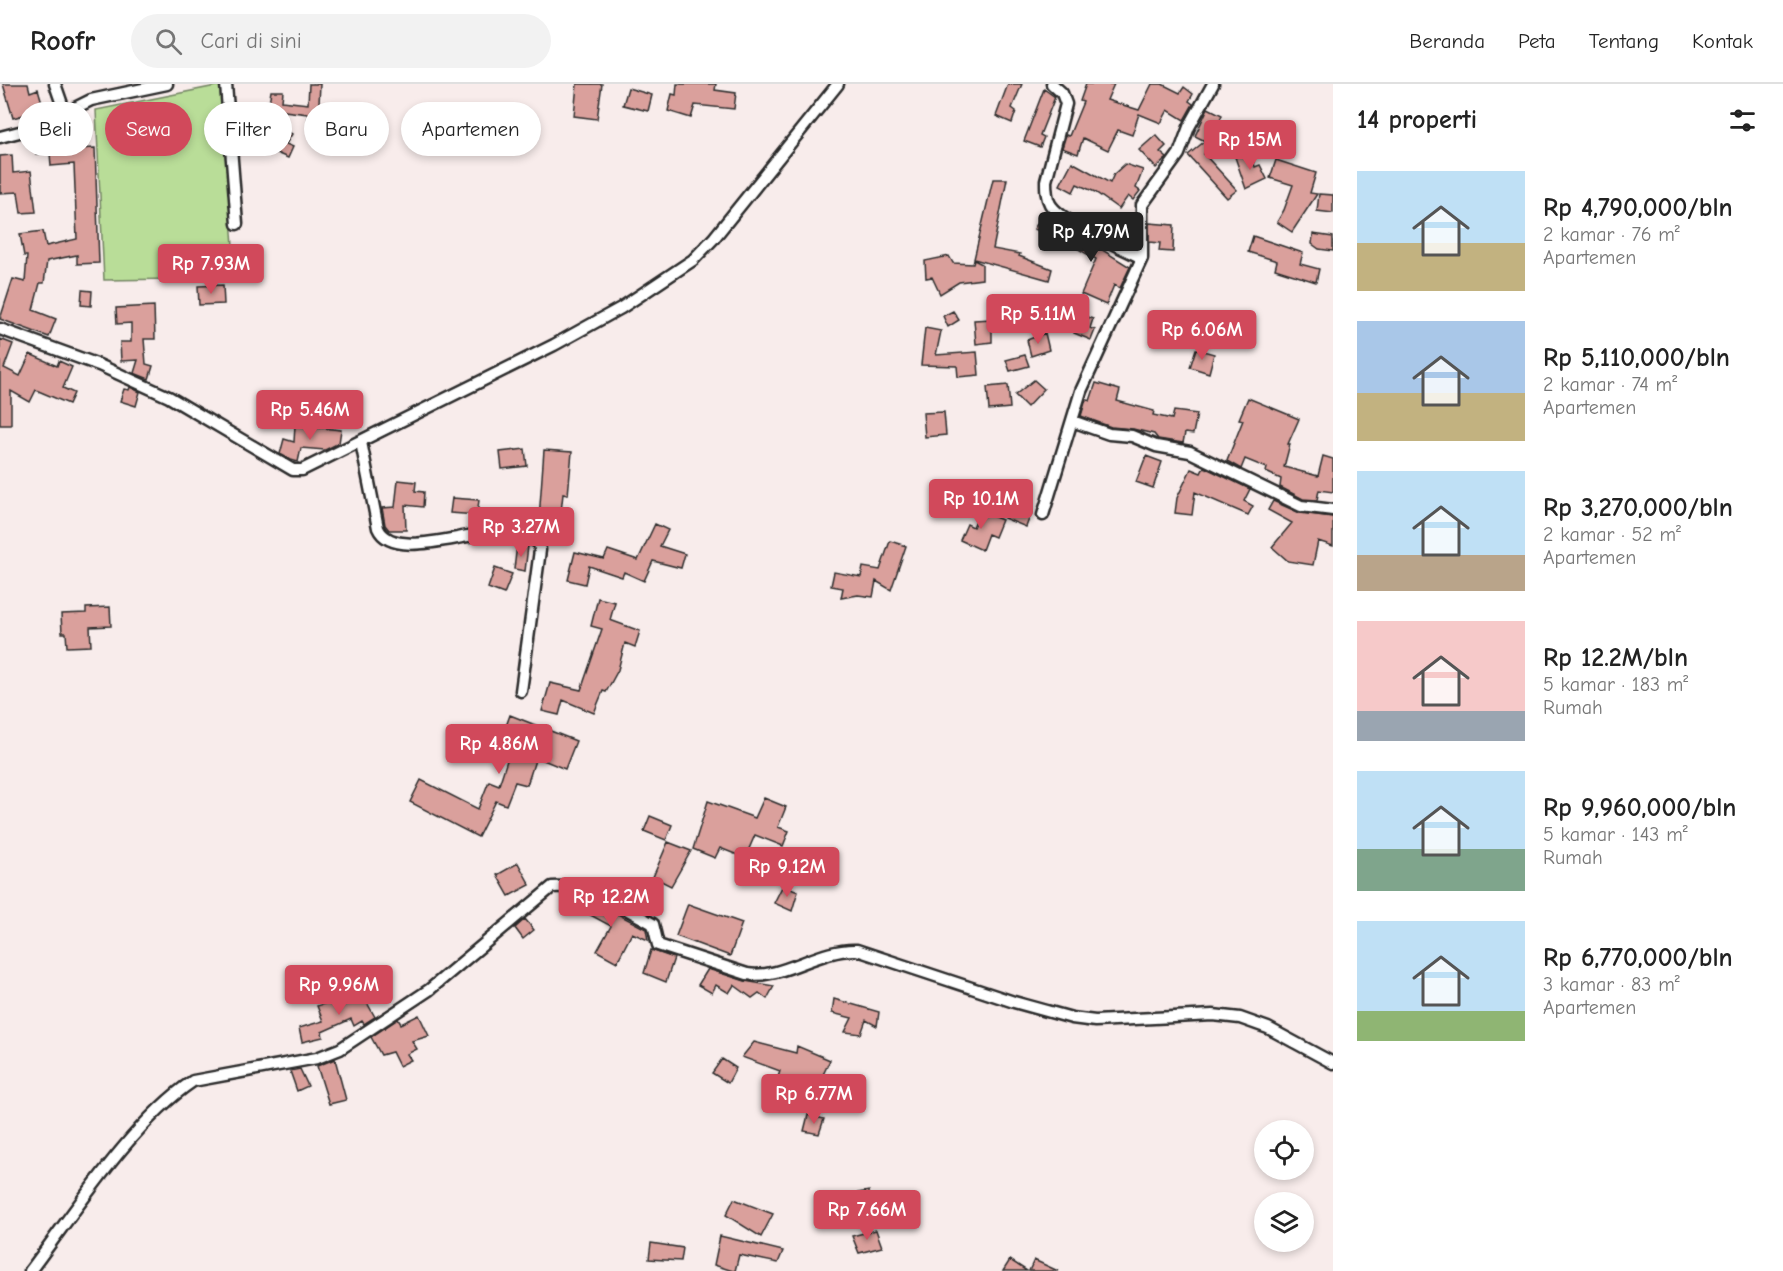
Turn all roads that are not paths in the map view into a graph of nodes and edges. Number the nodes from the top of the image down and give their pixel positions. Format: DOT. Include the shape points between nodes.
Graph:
graph roads {
  1 [pos="56,84"];
  2 [pos="168,84"];
  3 [pos="226,84"];
  4 [pos="838,84"];
  5 [pos="1052,84"];
  6 [pos="1213,84"];
  7 [pos="1064,88"];
  8 [pos="62,102"];
  9 [pos="88,102"];
  10 [pos="18,132"];
  11 [pos="0,137"];
  12 [pos="237,224"];
  13 [pos="1142,258"];
  14 [pos="0,329"];
  15 [pos="1072,421"];
  16 [pos="361,442"];
  17 [pos="1333,510"];
  18 [pos="1043,515"];
  19 [pos="521,691"];
  20 [pos="1333,1063"];
  21 [pos="30,1271"];
  1 -- 8 [label="street"];
  2 -- 9 [label="street"];
  3 -- 12 [label="street"];
  4 -- 16 [label="street" via="693,260 621,308 563,340"];
  5 -- 7 [label="street"];
  6 -- 13 [label="street" via="1179,154 1142,205"];
  7 -- 13 [label="street" via="1064,120 1046,181 1050,206"];
  10 -- 11 [label="street"];
  13 -- 15 [label="street" via="1084,385"];
  14 -- 16 [label="street" via="99,365 169,397 293,470"];
  15 -- 17 [label="street" via="1109,434 1137,437 1161,448 1191,452 1301,506"];
  15 -- 18 [label="street"];
  16 -- 19 [label="street" via="378,528 390,542 407,544 487,534 539,543"];
  20 -- 21 [label="street" via="1268,1028 1240,1018 1072,1018 857,950 835,951 760,975 747,974 658,945 653,924 587,891 552,887 429,990 340,1050 317,1058 193,1081 179,1090 127,1144"];
}
